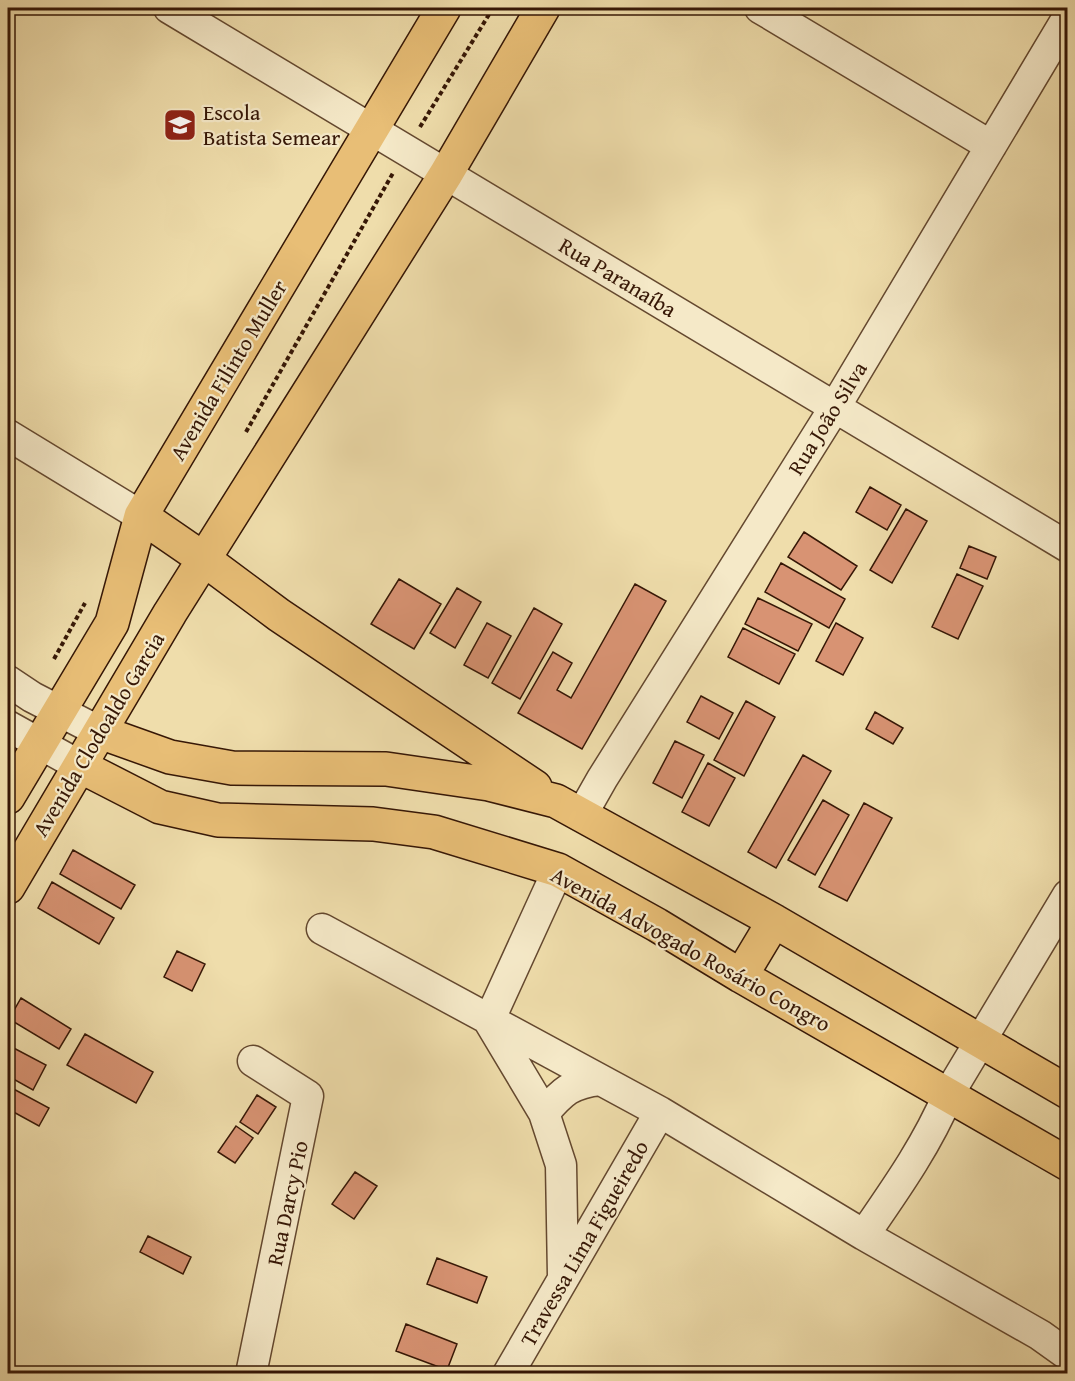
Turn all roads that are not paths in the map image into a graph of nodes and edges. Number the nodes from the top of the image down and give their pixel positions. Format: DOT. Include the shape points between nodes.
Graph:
graph roads {
  1 [pos="169,8"];
  2 [pos="444,8"];
  3 [pos="543,8"];
  4 [pos="760,8"];
  5 [pos="1068,17"];
  6 [pos="370,128"];
  7 [pos="991,146"];
  8 [pos="446,174"];
  9 [pos="835,407"];
  10 [pos="8,435"];
  11 [pos="141,516"];
  12 [pos="1068,547"];
  13 [pos="205,560"];
  14 [pos="8,681"];
  15 [pos="60,712"];
  16 [pos="8,726"];
  17 [pos="100,732"];
  18 [pos="40,744"];
  19 [pos="80,766"];
  20 [pos="8,797"];
  21 [pos="569,808"];
  22 [pos="558,870"];
  23 [pos="8,887"];
  24 [pos="1068,896"];
  25 [pos="774,921"];
  26 [pos="322,929"];
  27 [pos="741,976"];
  28 [pos="489,1021"];
  29 [pos="980,1040"];
  30 [pos="253,1062"];
  31 [pos="600,1080"];
  32 [pos="1068,1092"];
  33 [pos="948,1095"];
  34 [pos="660,1112"];
  35 [pos="544,1113"];
  36 [pos="1068,1164"];
  37 [pos="864,1235"];
  38 [pos="562,1277"];
  39 [pos="1068,1355"];
  40 [pos="251,1374"];
  41 [pos="508,1374"];
  1 -- 6 [label="street, Rua Paranaíba"];
  2 -- 6 [label="main road, Avenida Filinto Muller"];
  3 -- 8 [label="main road"];
  4 -- 7 [label="street"];
  5 -- 7 [label="street, Rua João Silva"];
  6 -- 8 [label="street, Rua Paranaíba"];
  6 -- 11 [label="main road, Avenida Filinto Muller"];
  7 -- 9 [label="street, Rua João Silva"];
  8 -- 9 [label="street, Rua Paranaíba"];
  8 -- 13 [label="main road"];
  9 -- 12 [label="street, Rua Paranaíba"];
  9 -- 21 [label="street, Rua João Silva" via="602,778"];
  10 -- 11 [label="street"];
  11 -- 13 [label="main road"];
  11 -- 15 [label="main road, Avenida Filinto Muller" via="112,623"];
  13 -- 17 [label="main road, Avenida Clodoaldo Garcia"];
  13 -- 21 [label="main road" via="279,615"];
  14 -- 15 [label="street"];
  15 -- 17 [label="street"];
  15 -- 18 [label="main road, Avenida Filinto Muller"];
  16 -- 18 [label="street"];
  17 -- 19 [label="main road, Avenida Clodoaldo Garcia"];
  17 -- 21 [label="main road" via="170,757 232,768 387,769 489,784"];
  18 -- 19 [label="street"];
  18 -- 20 [label="main road, Avenida Filinto Muller"];
  19 -- 22 [label="main road, Avenida Advogado Rosário Congro" via="160,807 218,820 373,824 434,832"];
  19 -- 23 [label="main road, Avenida Clodoaldo Garcia"];
  21 -- 25 [label="main road"];
  22 -- 27 [label="main road, Avenida Advogado Rosário Congro"];
  22 -- 28 [label="street"];
  24 -- 29 [label="street"];
  25 -- 27 [label="main road"];
  25 -- 29 [label="main road"];
  26 -- 28 [label="street"];
  27 -- 33 [label="main road, Avenida Advogado Rosário Congro"];
  28 -- 31 [label="street"];
  28 -- 35 [label="street"];
  29 -- 32 [label="main road"];
  29 -- 33 [label="street"];
  30 -- 40 [label="street, Rua Darcy Pio" via="308,1096"];
  31 -- 34 [label="street"];
  31 -- 35 [label="street" via="570,1087"];
  33 -- 36 [label="main road, Avenida Advogado Rosário Congro"];
  33 -- 37 [label="street" via="904,1176"];
  34 -- 37 [label="street"];
  34 -- 38 [label="street, Travessa Lima Figueiredo"];
  35 -- 38 [label="street" via="561,1165"];
  37 -- 39 [label="street" via="1040,1335"];
  38 -- 41 [label="street, Travessa Lima Figueiredo"];
}
